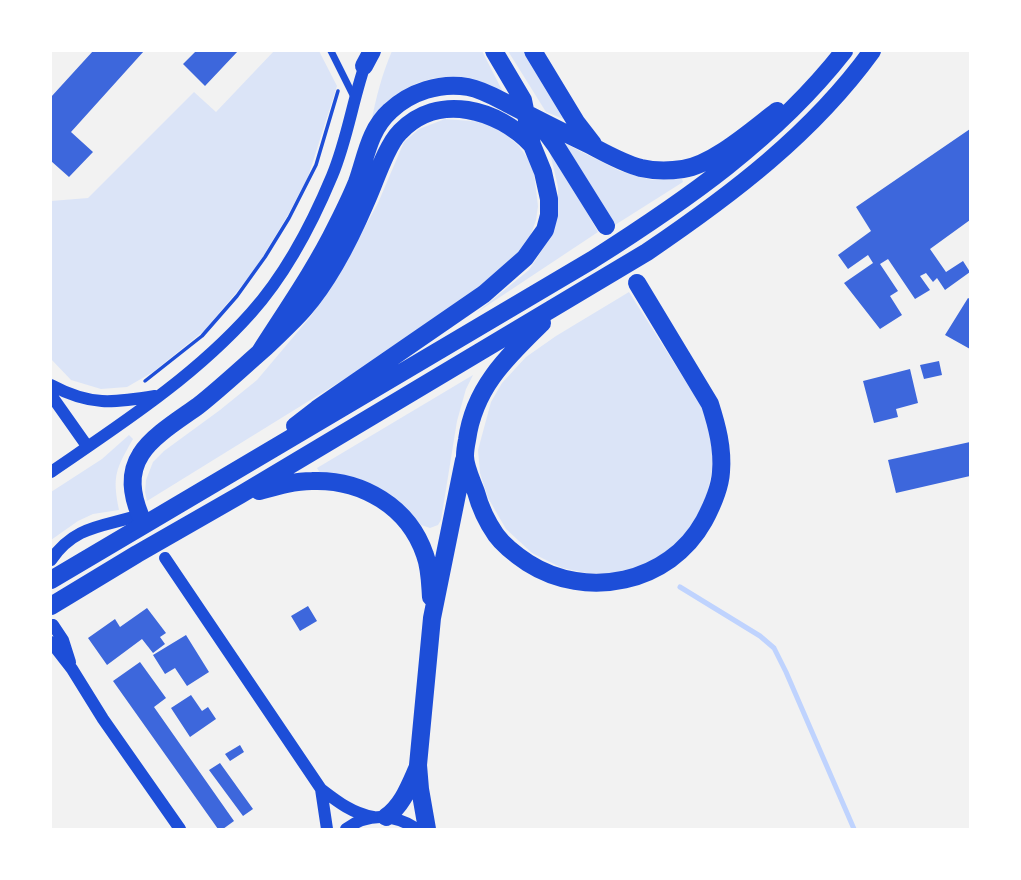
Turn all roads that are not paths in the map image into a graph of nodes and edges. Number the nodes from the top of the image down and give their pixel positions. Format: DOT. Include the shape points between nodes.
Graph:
graph roads {
  1 [pos="331,51"];
  2 [pos="494,51"];
  3 [pos="533,51"];
  4 [pos="844,51"];
  5 [pos="872,51"];
  6 [pos="368,55"];
  7 [pos="815,85"];
  8 [pos="355,98"];
  9 [pos="523,100"];
  10 [pos="532,145"];
  11 [pos="597,149"];
  12 [pos="606,226"];
  13 [pos="637,283"];
  14 [pos="564,302"];
  15 [pos="260,352"];
  16 [pos="51,385"];
  17 [pos="51,395"];
  18 [pos="159,396"];
  19 [pos="87,446"];
  20 [pos="465,457"];
  21 [pos="244,467"];
  22 [pos="51,472"];
  23 [pos="240,495"];
  24 [pos="140,515"];
  25 [pos="165,558"];
  26 [pos="51,560"];
  27 [pos="51,580"];
  28 [pos="51,606"];
  29 [pos="432,618"];
  30 [pos="53,625"];
  31 [pos="51,642"];
  32 [pos="72,669"];
  33 [pos="418,765"];
  34 [pos="321,789"];
  35 [pos="379,817"];
  36 [pos="180,829"];
  37 [pos="327,829"];
  38 [pos="346,829"];
  39 [pos="417,829"];
  40 [pos="427,829"];
  1 -- 8 [label="street"];
  2 -- 9 [label="highway"];
  3 -- 11 [label="highway"];
  4 -- 7 [label="highway"];
  5 -- 14 [label="highway" via="804,130 762,167 708,211"];
  6 -- 8 [label="street"];
  7 -- 11 [label="highway" via="713,157 686,169 639,168"];
  7 -- 21 [label="highway" via="751,148 632,235"];
  8 -- 18 [label="street" via="332,176 284,269 228,337"];
  9 -- 10 [label="highway"];
  9 -- 12 [label="highway"];
  10 -- 15 [label="highway" via="502,121 457,108 430,113 400,131 351,235 317,291"];
  10 -- 21 [label="highway" via="546,181 549,215 545,230 525,258 484,294 317,409"];
  11 -- 15 [label="highway" via="474,89 429,89 407,98 383,117 336,228"];
  13 -- 20 [label="highway" via="709,404 717,426 721,473 717,492 701,526 684,547 657,567 616,581 580,582 549,574 516,555 496,536 481,509"];
  14 -- 20 [label="highway" via="487,382 472,415"];
  14 -- 23 [label="highway"];
  15 -- 24 [label="highway" via="141,453 132,482"];
  16 -- 18 [label="street" via="101,402"];
  17 -- 19 [label="street"];
  18 -- 19 [label="street"];
  19 -- 22 [label="street"];
  20 -- 29 [label="highway"];
  21 -- 27 [label="highway"];
  23 -- 28 [label="highway"];
  23 -- 29 [label="highway" via="314,481 341,483 384,500 409,525 426,557"];
  24 -- 26 [label="street" via="74,536"];
  25 -- 34 [label="street"];
  29 -- 33 [label="highway"];
  30 -- 32 [label="street"];
  31 -- 32 [label="street"];
  32 -- 36 [label="street"];
  33 -- 35 [label="highway" via="400,803"];
  33 -- 40 [label="highway"];
  34 -- 35 [label="street" via="356,813"];
  34 -- 37 [label="street"];
  35 -- 38 [label="street"];
  35 -- 39 [label="street" via="407,822"];
}
